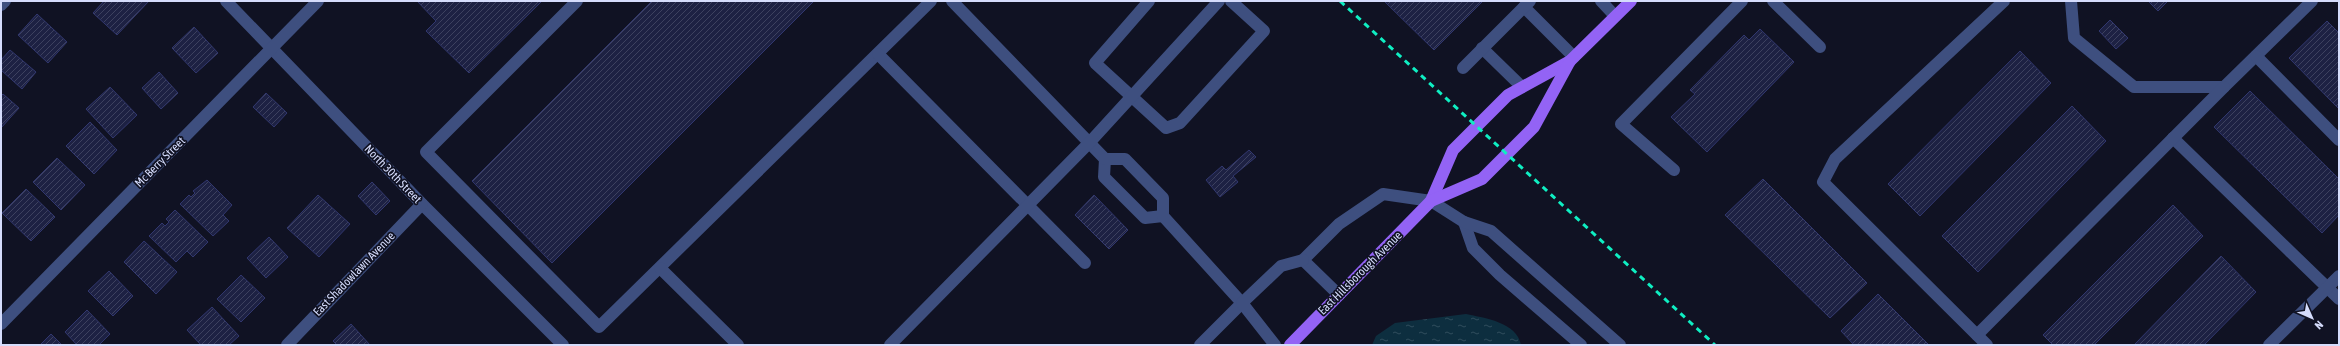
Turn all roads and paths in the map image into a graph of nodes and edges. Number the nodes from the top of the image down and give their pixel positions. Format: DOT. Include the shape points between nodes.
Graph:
graph roads {
  1 [pos="5,1"];
  2 [pos="226,1"];
  3 [pos="318,1"];
  4 [pos="577,1"];
  5 [pos="931,1"];
  6 [pos="952,1"];
  7 [pos="1149,1"];
  8 [pos="1219,1"];
  9 [pos="1231,1"];
  10 [pos="1601,1"];
  11 [pos="1631,1"];
  12 [pos="1742,1"];
  13 [pos="1772,1"];
  14 [pos="2004,1"];
  15 [pos="2071,1"];
  16 [pos="2312,1"];
  17 [pos="1527,4"];
  18 [pos="1,5"];
  19 [pos="1615,16"];
  20 [pos="1820,47"];
  21 [pos="272,48"];
  22 [pos="1482,48"];
  23 [pos="878,54"];
  24 [pos="2256,56"];
  25 [pos="1572,59"];
  26 [pos="1463,68"];
  27 [pos="2224,86"];
  28 [pos="1522,87"];
  29 [pos="1131,98"];
  30 [pos="2173,138"];
  31 [pos="2339,140"];
  32 [pos="1090,142"];
  33 [pos="1105,159"];
  34 [pos="1674,170"];
  35 [pos="1431,201"];
  36 [pos="422,204"];
  37 [pos="1026,205"];
  38 [pos="1163,216"];
  39 [pos="1464,222"];
  40 [pos="1303,260"];
  41 [pos="1085,263"];
  42 [pos="660,268"];
  43 [pos="2339,276"];
  44 [pos="2327,287"];
  45 [pos="1339,295"];
  46 [pos="2339,300"];
  47 [pos="1242,303"];
  48 [pos="1,324"];
  49 [pos="1977,335"];
  50 [pos="287,345"];
  51 [pos="563,345"];
  52 [pos="738,345"];
  53 [pos="890,345"];
  54 [pos="1200,345"];
  55 [pos="1275,345"];
  56 [pos="1290,345"];
  57 [pos="1581,345"];
  58 [pos="1620,345"];
  59 [pos="1987,345"];
  60 [pos="2269,345"];
  1 -- 18 [label="street"];
  2 -- 21 [label="street, North 30th Street"];
  3 -- 21 [label="street, Mc Berry Street"];
  4 -- 42 [label="street" via="426,152 599,328"];
  5 -- 23 [label="street"];
  6 -- 32 [label="street"];
  7 -- 29 [label="street" via="1094,63"];
  8 -- 29 [label="street"];
  9 -- 29 [label="street" via="1264,31 1180,123 1166,128"];
  10 -- 19 [label="street"];
  11 -- 19 [label="main road, East Hillsborough Avenue"];
  12 -- 34 [label="street" via="1621,124"];
  13 -- 20 [label="street"];
  14 -- 49 [label="street" via="1835,159 1823,182"];
  15 -- 27 [label="street" via="2074,38 2134,87"];
  16 -- 24 [label="street"];
  17 -- 22 [label="street"];
  17 -- 25 [label="street"];
  19 -- 25 [label="main road, East Hillsborough Avenue"];
  21 -- 36 [label="street, North 30th Street"];
  21 -- 48 [label="street, Mc Berry Street"];
  22 -- 26 [label="street"];
  22 -- 28 [label="street"];
  23 -- 37 [label="street"];
  23 -- 42 [label="street"];
  24 -- 27 [label="street"];
  24 -- 31 [label="street"];
  25 -- 28 [label="main road, East Hillsborough Avenue"];
  25 -- 35 [label="main road, East Hillsborough Avenue" via="1529,131 1482,179"];
  27 -- 30 [label="street"];
  28 -- 35 [label="main road, East Hillsborough Avenue" via="1508,95 1453,150"];
  29 -- 32 [label="street"];
  30 -- 44 [label="street"];
  30 -- 49 [label="street"];
  32 -- 33 [label="street"];
  32 -- 37 [label="street"];
  33 -- 38 [label="street" via="1125,159 1163,198"];
  33 -- 38 [label="street" via="1104,177 1145,218"];
  35 -- 39 [label="street"];
  35 -- 40 [label="street" via="1383,194 1339,224"];
  35 -- 45 [label="main road, East Hillsborough Avenue"];
  36 -- 50 [label="street, East Shadowlawn Avenue"];
  36 -- 51 [label="street, North 30th Street"];
  37 -- 41 [label="street"];
  37 -- 53 [label="street"];
  38 -- 47 [label="street"];
  39 -- 57 [label="street" via="1473,248 1500,275"];
  39 -- 58 [label="street" via="1490,231"];
  40 -- 45 [label="street"];
  40 -- 47 [label="street" via="1281,266"];
  42 -- 52 [label="street"];
  43 -- 44 [label="street"];
  44 -- 46 [label="street"];
  44 -- 60 [label="street"];
  45 -- 56 [label="main road, East Hillsborough Avenue"];
  47 -- 54 [label="street"];
  47 -- 55 [label="street"];
  49 -- 59 [label="street"];
}
